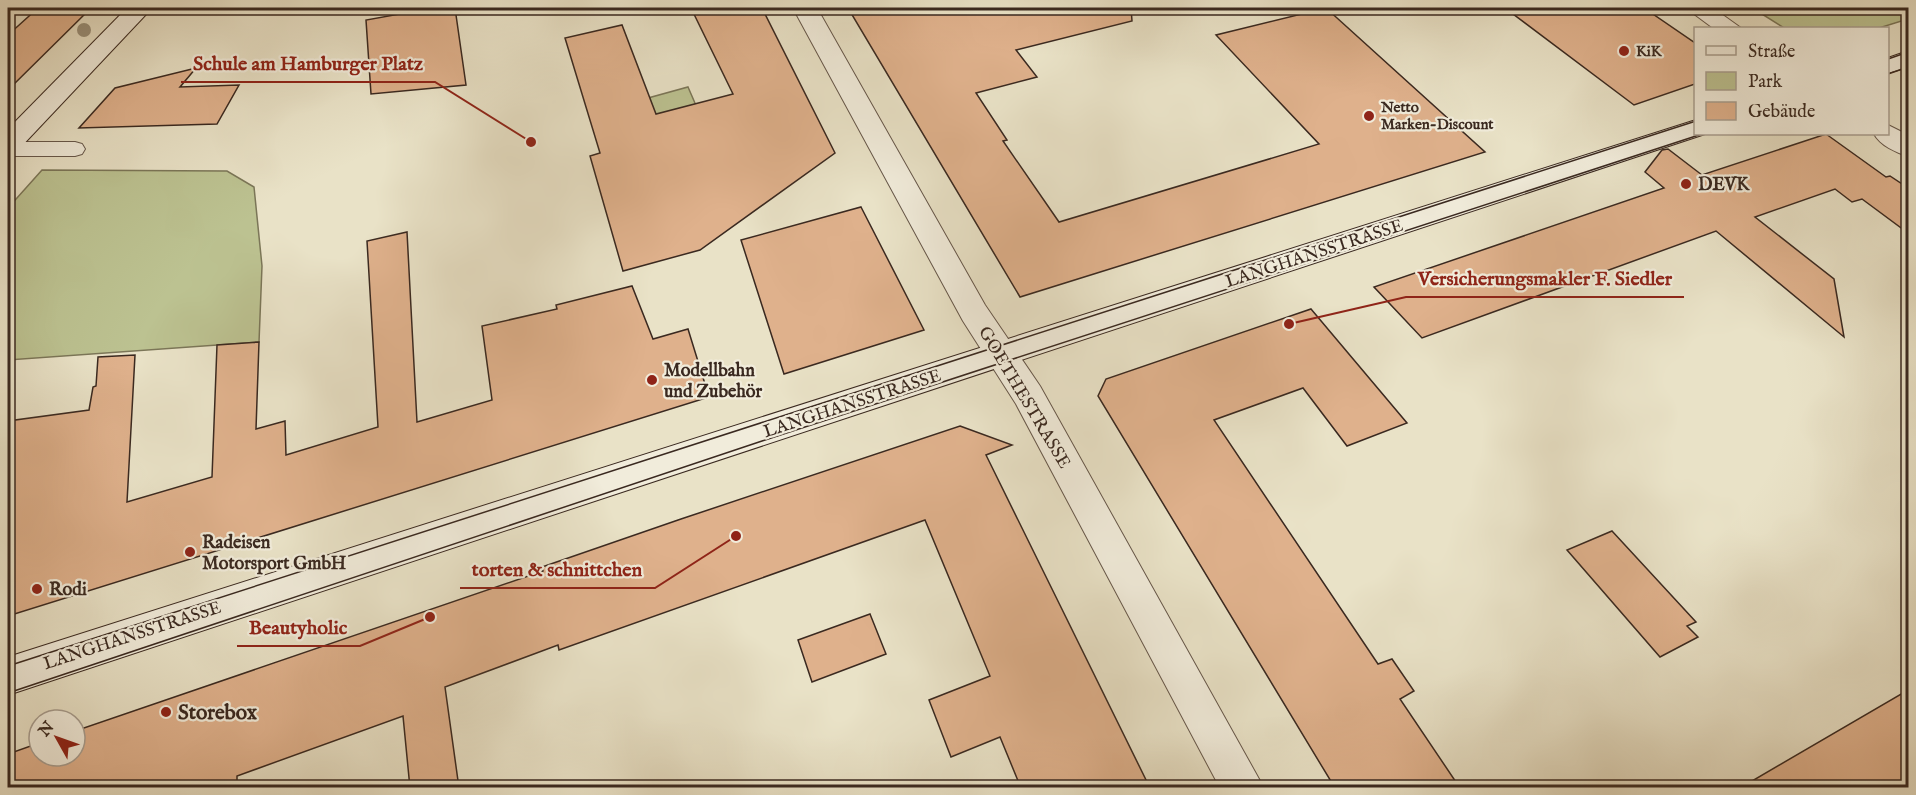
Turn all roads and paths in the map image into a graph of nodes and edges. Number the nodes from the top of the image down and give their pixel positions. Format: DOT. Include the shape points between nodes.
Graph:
graph roads {
  1 [pos="140,8"];
  2 [pos="805,8"];
  3 [pos="1698,8"];
  4 [pos="1727,27"];
  5 [pos="1908,59"];
  6 [pos="1889,65"];
  7 [pos="1694,128"];
  8 [pos="1889,135"];
  9 [pos="8,144"];
  10 [pos="1908,147"];
  11 [pos="8,149"];
  12 [pos="75,149"];
  13 [pos="1001,355"];
  14 [pos="8,676"];
  15 [pos="1243,788"];
  1 -- 9 [label="street"];
  2 -- 13 [label="street, GOETHESTRASSE"];
  3 -- 4 [label="street"];
  5 -- 6 [label="street"];
  7 -- 13 [label="street, LANGHANSSTRASSE"];
  8 -- 10 [label="street"];
  11 -- 12 [label="lane"];
  13 -- 14 [label="street, LANGHANSSTRASSE"];
  13 -- 15 [label="street, GOETHESTRASSE" via="1028,395"];
}
